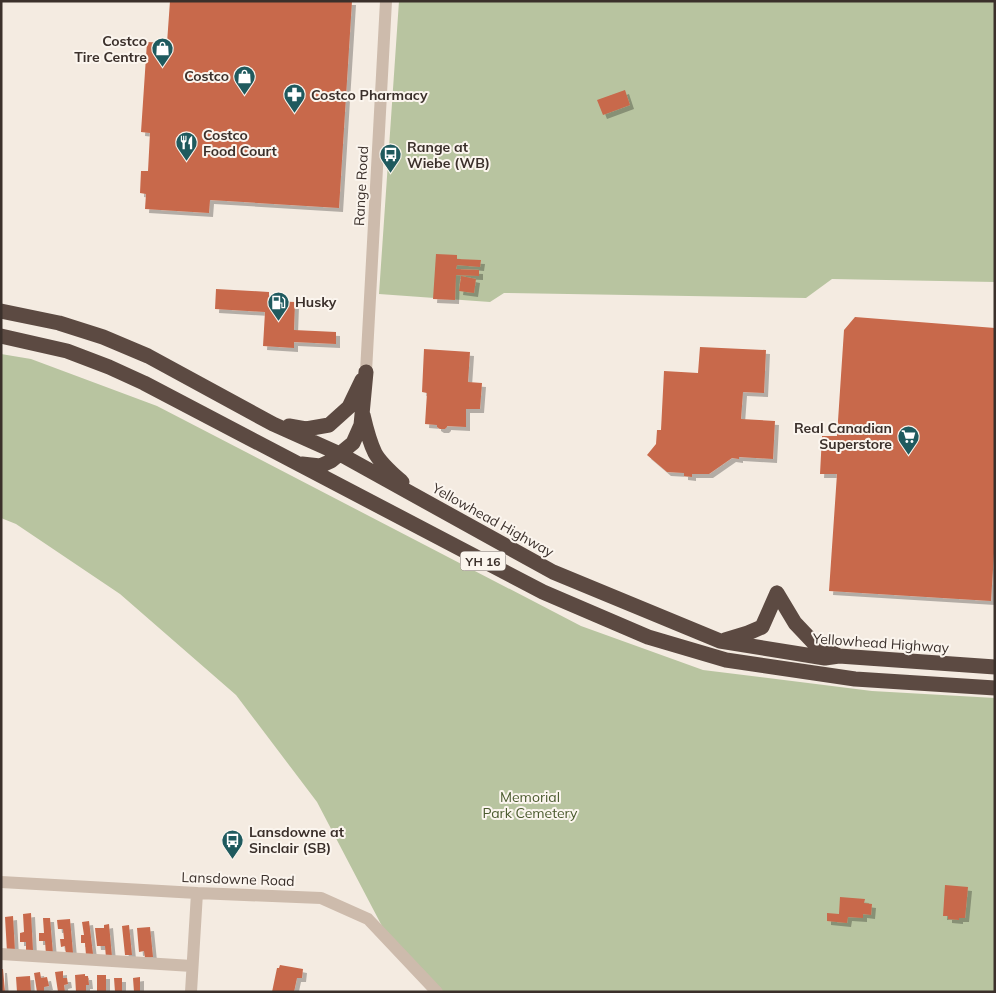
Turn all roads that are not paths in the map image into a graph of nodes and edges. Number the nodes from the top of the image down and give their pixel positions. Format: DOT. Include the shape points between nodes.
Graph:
graph roads {
  1 [pos="386,1"];
  2 [pos="1,311"];
  3 [pos="1,336"];
  4 [pos="366,372"];
  5 [pos="362,411"];
  6 [pos="273,424"];
  7 [pos="340,454"];
  8 [pos="297,464"];
  9 [pos="419,498"];
  10 [pos="720,641"];
  11 [pos="839,656"];
  12 [pos="995,667"];
  13 [pos="995,688"];
  14 [pos="1,882"];
  15 [pos="197,893"];
  16 [pos="1,954"];
  17 [pos="192,966"];
  18 [pos="191,992"];
  19 [pos="437,992"];
  1 -- 4 [label="street, Range Road"];
  2 -- 6 [label="highway, Yellowhead Highway / YH 16" via="59,323 103,337 148,356"];
  3 -- 8 [label="highway, YH 16" via="67,351 109,367"];
  4 -- 5 [label="highway"];
  4 -- 6 [label="highway" via="349,408 329,425 306,429"];
  5 -- 7 [label="highway" via="361,425 353,443"];
  5 -- 9 [label="highway" via="376,454"];
  6 -- 7 [label="highway, Yellowhead Highway / YH 16"];
  7 -- 8 [label="highway" via="320,466"];
  7 -- 9 [label="highway, Yellowhead Highway / YH 16"];
  8 -- 13 [label="highway, YH 16" via="542,592 648,637 726,660 855,679"];
  9 -- 10 [label="highway, Yellowhead Highway / YH 16" via="553,572"];
  10 -- 11 [label="highway, Yellowhead Highway / YH 16" via="825,658"];
  10 -- 11 [label="highway" via="762,627 777,594 795,623 813,642"];
  11 -- 12 [label="highway, Yellowhead Highway / YH 16"];
  14 -- 15 [label="street, Lansdowne Road"];
  15 -- 17 [label="street"];
  15 -- 19 [label="street, Lansdowne Road" via="321,898 368,919"];
  16 -- 17 [label="street"];
  17 -- 18 [label="street"];
}
